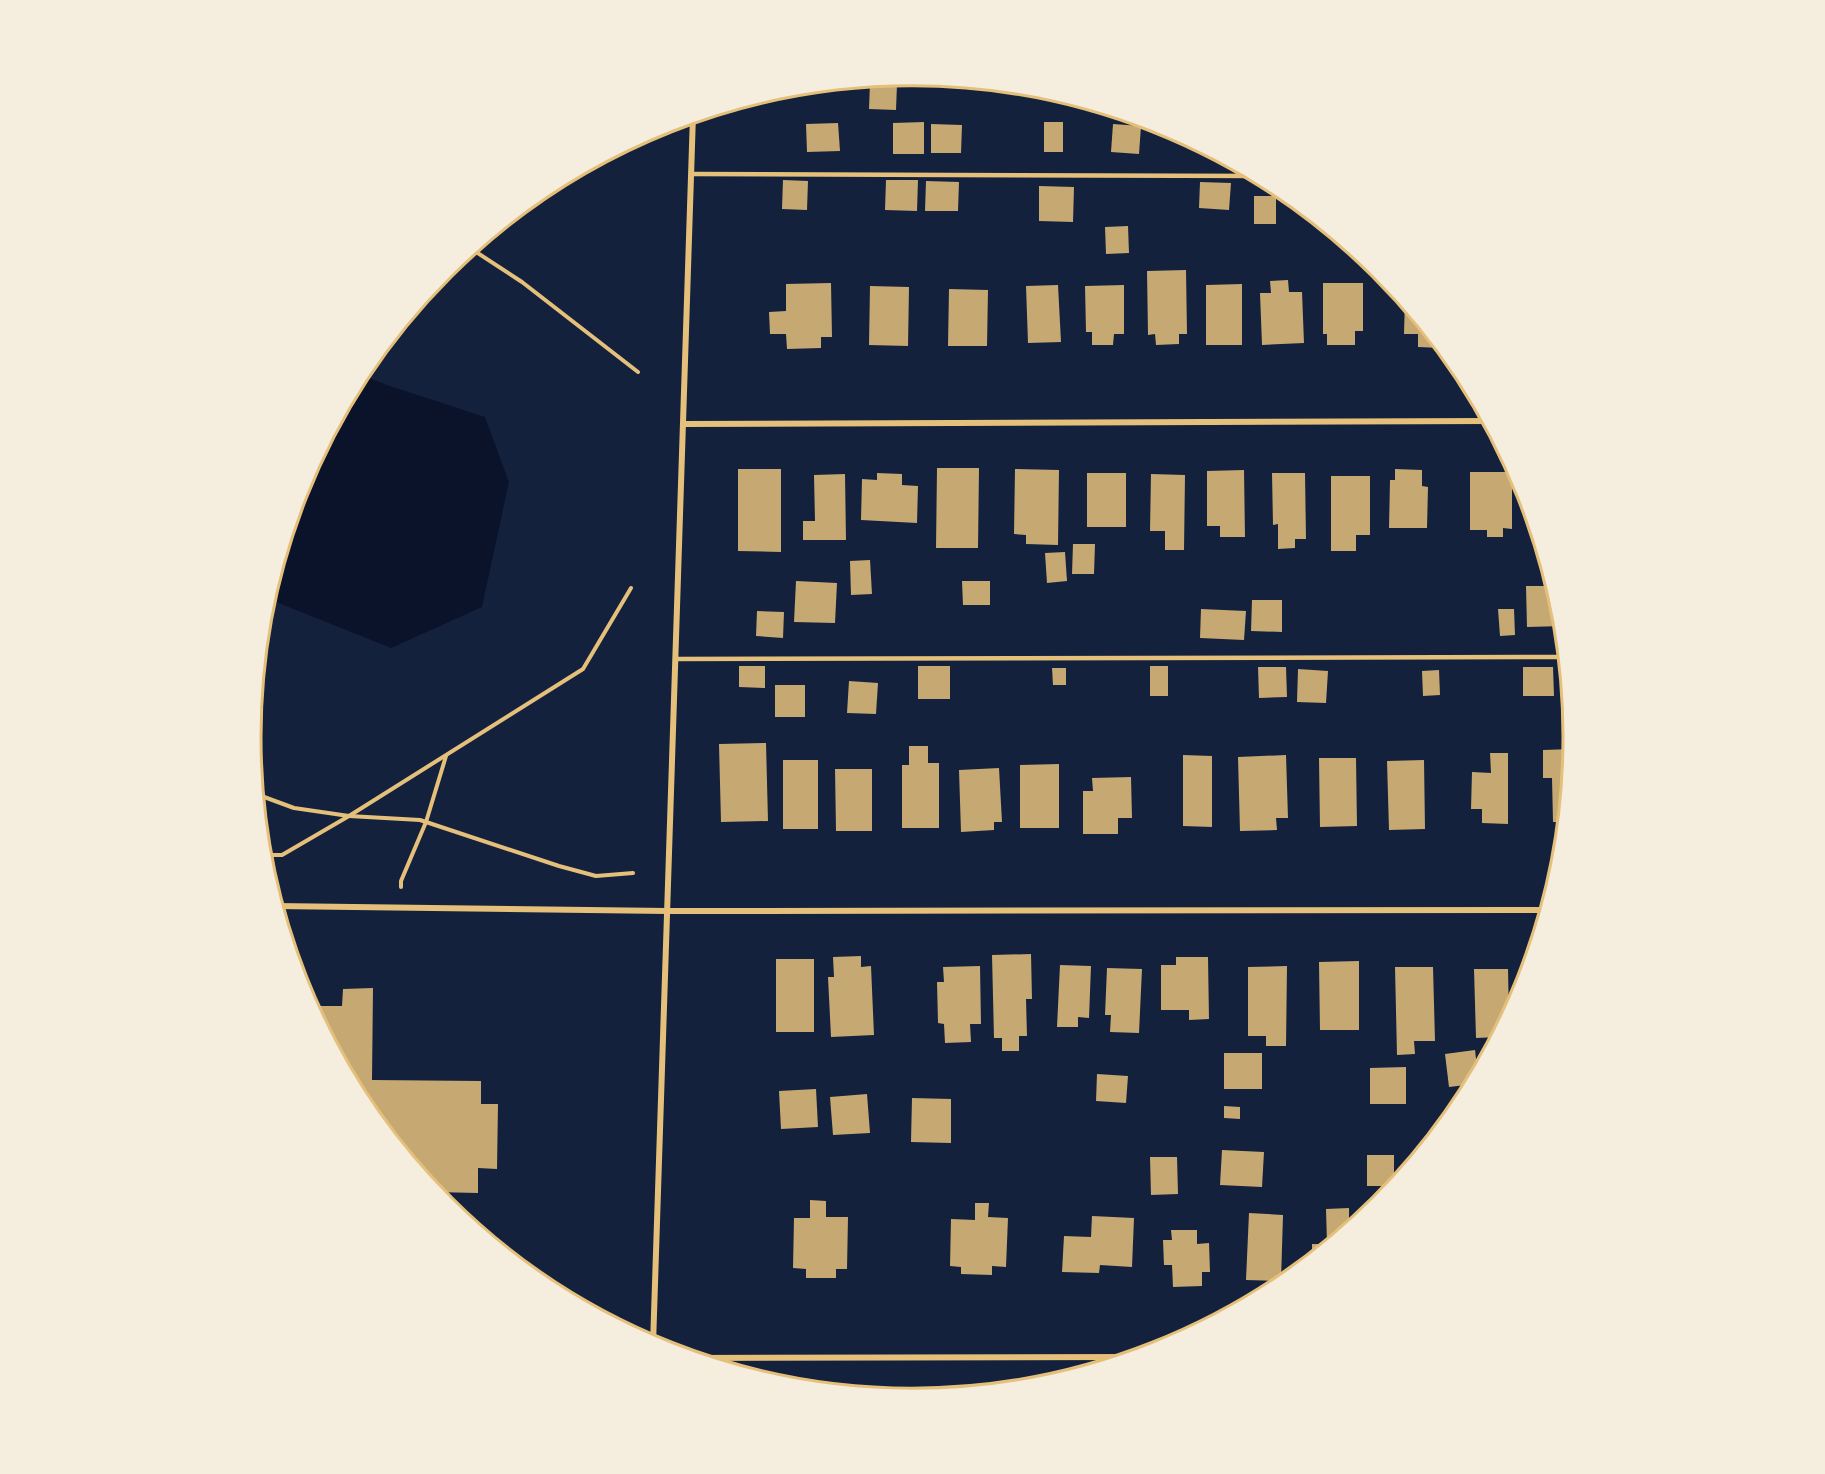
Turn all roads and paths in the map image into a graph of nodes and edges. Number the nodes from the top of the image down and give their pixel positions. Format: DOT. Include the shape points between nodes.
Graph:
graph roads {
  1 [pos="693,124"];
  2 [pos="691,174"];
  3 [pos="1243,176"];
  4 [pos="477,253"];
  5 [pos="638,372"];
  6 [pos="1482,421"];
  7 [pos="683,424"];
  8 [pos="631,588"];
  9 [pos="1559,657"];
  10 [pos="675,659"];
  11 [pos="446,755"];
  12 [pos="264,797"];
  13 [pos="349,816"];
  14 [pos="426,822"];
  15 [pos="272,855"];
  16 [pos="633,873"];
  17 [pos="283,906"];
  18 [pos="398,908"];
  19 [pos="1541,910"];
  20 [pos="666,911"];
  21 [pos="653,1335"];
  22 [pos="1112,1357"];
  23 [pos="716,1358"];
  1 -- 2 [label="street"];
  2 -- 3 [label="lane"];
  2 -- 7 [label="street"];
  4 -- 5 [label="path" via="522,282"];
  6 -- 7 [label="street"];
  7 -- 10 [label="street"];
  8 -- 11 [label="path" via="583,669"];
  9 -- 10 [label="lane"];
  10 -- 20 [label="street"];
  11 -- 13 [label="path"];
  11 -- 14 [label="path"];
  12 -- 13 [label="path" via="294,808"];
  13 -- 14 [label="path"];
  13 -- 15 [label="path" via="282,855"];
  14 -- 16 [label="path" via="596,876"];
  14 -- 18 [label="path" via="401,881"];
  17 -- 18 [label="street"];
  18 -- 20 [label="street"];
  19 -- 20 [label="street"];
  20 -- 21 [label="street"];
  22 -- 23 [label="street"];
}
